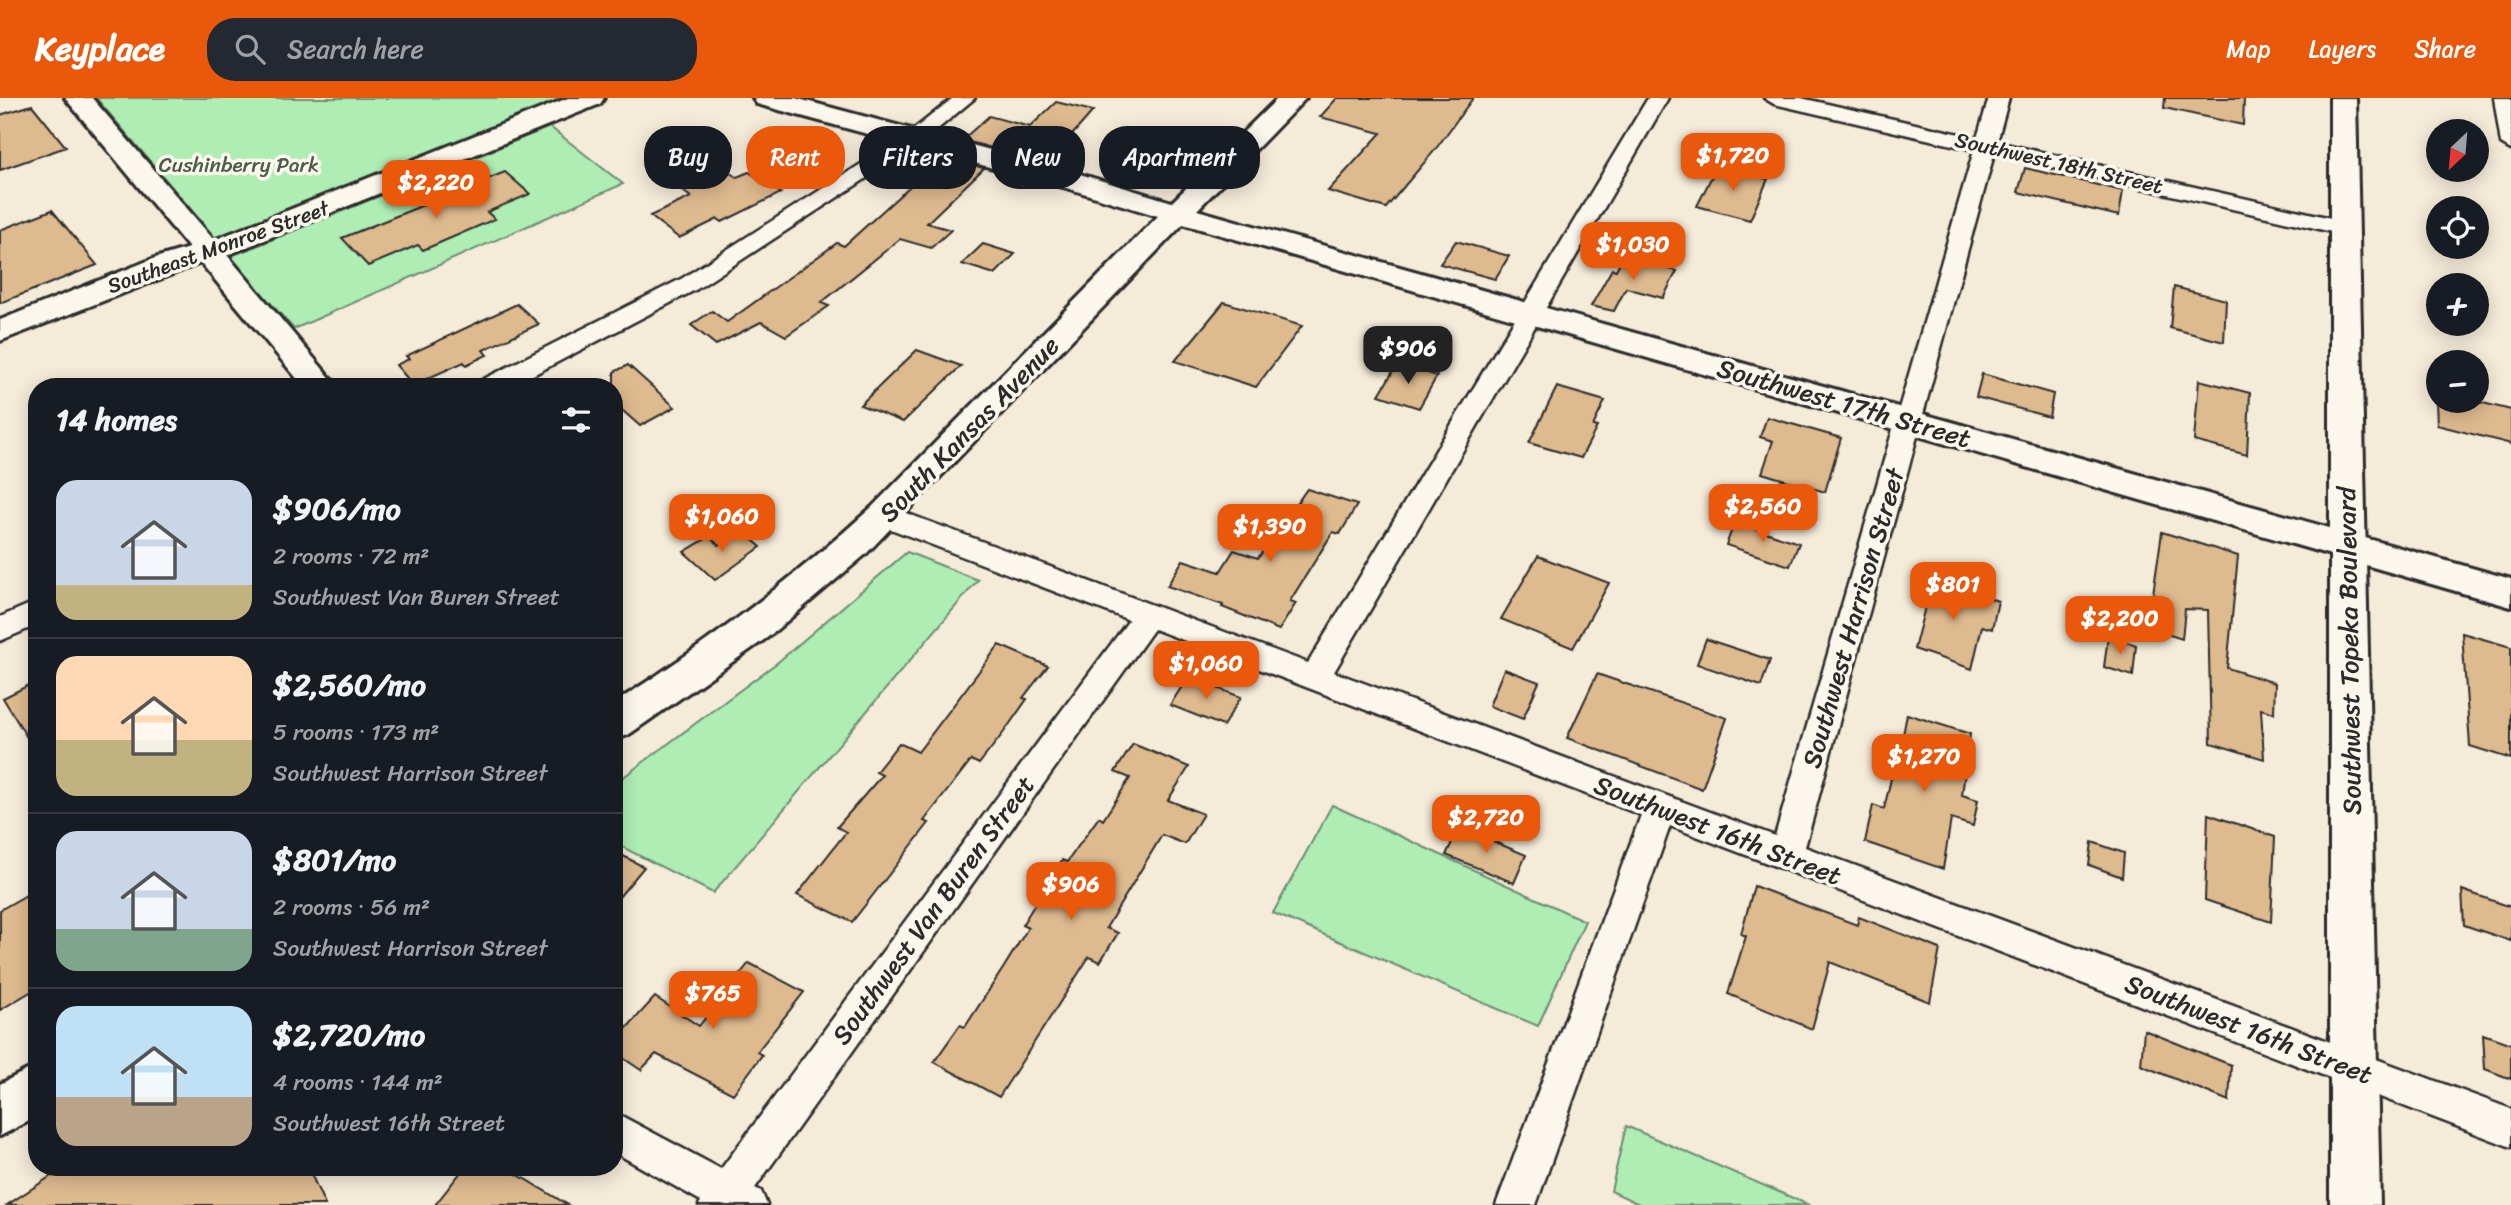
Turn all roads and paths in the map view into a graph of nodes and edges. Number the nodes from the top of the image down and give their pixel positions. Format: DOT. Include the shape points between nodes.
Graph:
graph roads {
  1 [pos="78,98"];
  2 [pos="591,98"];
  3 [pos="766,98"];
  4 [pos="965,98"];
  5 [pos="1293,98"];
  6 [pos="1658,98"];
  7 [pos="1774,98"];
  8 [pos="2000,98"];
  9 [pos="2343,98"];
  10 [pos="2502,100"];
  11 [pos="870,126"];
  12 [pos="930,126"];
  13 [pos="2511,145"];
  14 [pos="1987,146"];
  15 [pos="977,155"];
  16 [pos="859,174"];
  17 [pos="1177,213"];
  18 [pos="2344,228"];
  19 [pos="206,252"];
  20 [pos="1532,314"];
  21 [pos="0,331"];
  22 [pos="315,378"];
  23 [pos="506,378"];
  24 [pos="1908,421"];
  25 [pos="886,516"];
  26 [pos="2348,547"];
  27 [pos="2511,593"];
  28 [pos="1147,615"];
  29 [pos="28,616"];
  30 [pos="0,630"];
  31 [pos="1315,678"];
  32 [pos="623,716"];
  33 [pos="1660,808"];
  34 [pos="1786,855"];
  35 [pos="2354,1069"];
  36 [pos="28,1095"];
  37 [pos="0,1112"];
  38 [pos="2511,1128"];
  39 [pos="623,1136"];
  40 [pos="731,1201"];
  41 [pos="1516,1205"];
  42 [pos="2355,1205"];
  1 -- 19 [label="main road"];
  2 -- 19 [label="main road, Southeast Monroe Street"];
  3 -- 11 [label="main road, Southwest 17th Street"];
  4 -- 12 [label="street"];
  5 -- 17 [label="main road, South Kansas Avenue"];
  6 -- 20 [label="street"];
  7 -- 14 [label="street, Southwest 18th Street"];
  8 -- 14 [label="street, Southwest Harrison Street"];
  9 -- 18 [label="main road, Southwest Topeka Boulevard"];
  10 -- 13 [label="street"];
  14 -- 18 [label="street, Southwest 18th Street"];
  14 -- 24 [label="street, Southwest Harrison Street"];
  15 -- 17 [label="main road, Southwest 17th Street"];
  16 -- 23 [label="street" via="689,284"];
  17 -- 20 [label="main road, Southwest 17th Street"];
  17 -- 25 [label="main road, South Kansas Avenue"];
  18 -- 26 [label="main road, Southwest Topeka Boulevard"];
  19 -- 21 [label="main road, Southeast Monroe Street"];
  19 -- 22 [label="main road"];
  20 -- 24 [label="main road, Southwest 17th Street"];
  20 -- 31 [label="street"];
  24 -- 26 [label="main road, Southwest 17th Street"];
  24 -- 34 [label="street, Southwest Harrison Street"];
  25 -- 28 [label="street, Southwest 16th Street"];
  25 -- 32 [label="main road, South Kansas Avenue" via="791,600 702,666"];
  26 -- 27 [label="main road, Southwest 17th Street"];
  26 -- 35 [label="main road, Southwest Topeka Boulevard"];
  28 -- 31 [label="street, Southwest 16th Street"];
  28 -- 40 [label="street, Southwest Van Buren Street"];
  29 -- 30 [label="street"];
  31 -- 33 [label="street, Southwest 16th Street"];
  33 -- 34 [label="street, Southwest 16th Street"];
  33 -- 41 [label="street"];
  34 -- 35 [label="street, Southwest 16th Street"];
  35 -- 38 [label="street, Southwest 16th Street"];
  35 -- 42 [label="main road, Southwest Topeka Boulevard"];
  36 -- 37 [label="main road"];
  39 -- 40 [label="street"];
}
